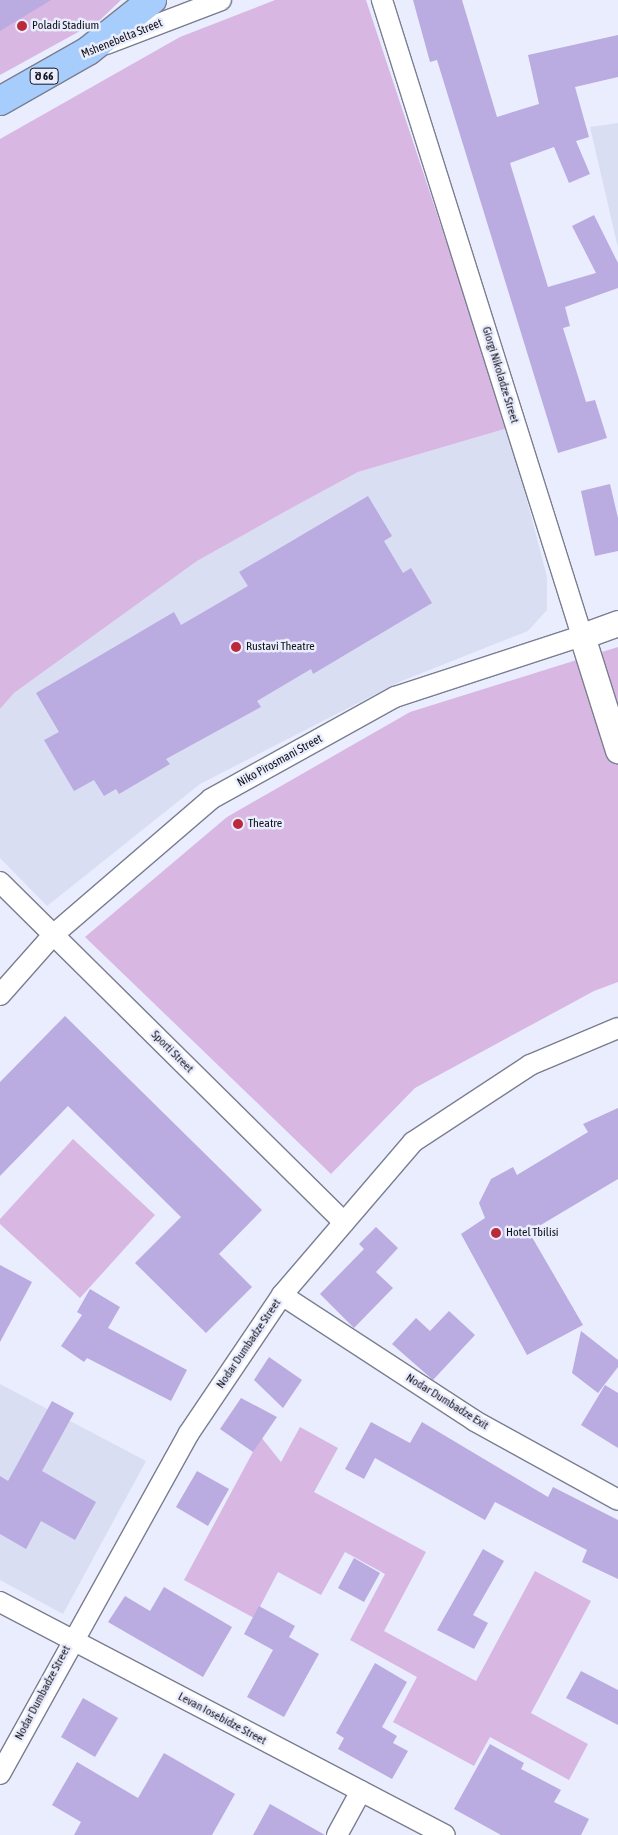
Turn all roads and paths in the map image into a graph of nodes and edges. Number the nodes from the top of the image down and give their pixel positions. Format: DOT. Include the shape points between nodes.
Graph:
graph roads {
  1 [pos="152,0"];
  2 [pos="221,0"];
  3 [pos="382,0"];
  4 [pos="88,51"];
  5 [pos="0,101"];
  6 [pos="618,622"];
  7 [pos="582,636"];
  8 [pos="618,750"];
  9 [pos="0,882"];
  10 [pos="53,934"];
  11 [pos="0,995"];
  12 [pos="618,1028"];
  13 [pos="344,1222"];
  14 [pos="282,1295"];
  15 [pos="618,1500"];
  16 [pos="0,1602"];
  17 [pos="71,1640"];
  18 [pos="0,1774"];
  19 [pos="361,1791"];
  20 [pos="337,1835"];
  21 [pos="445,1835"];
  1 -- 4 [label="main road, შ 66"];
  2 -- 4 [label="street, Mshenebelta Street"];
  3 -- 7 [label="street, Giorgi Nikoladze Street"];
  4 -- 5 [label="main road, Mshenebelta Street / შ 66"];
  6 -- 7 [label="street, Niko Pirosmani Street"];
  7 -- 8 [label="street, Giorgi Nikoladze Street"];
  7 -- 10 [label="street, Niko Pirosmani Street" via="395,697 211,799"];
  9 -- 10 [label="street, Sporti Street"];
  10 -- 11 [label="street, Niko Pirosmani Street"];
  10 -- 13 [label="street, Sporti Street"];
  12 -- 13 [label="street, Nodar Dumbadze Street" via="530,1065 413,1142"];
  13 -- 14 [label="street, Nodar Dumbadze Street"];
  14 -- 15 [label="street, Nodar Dumbadze Exit" via="475,1420"];
  14 -- 17 [label="street, Nodar Dumbadze Street" via="189,1433"];
  16 -- 17 [label="street, Levan Iosebidze Street"];
  17 -- 18 [label="street, Nodar Dumbadze Street"];
  17 -- 19 [label="street, Levan Iosebidze Street"];
  19 -- 20 [label="street"];
  19 -- 21 [label="street, Levan Iosebidze Street"];
}
